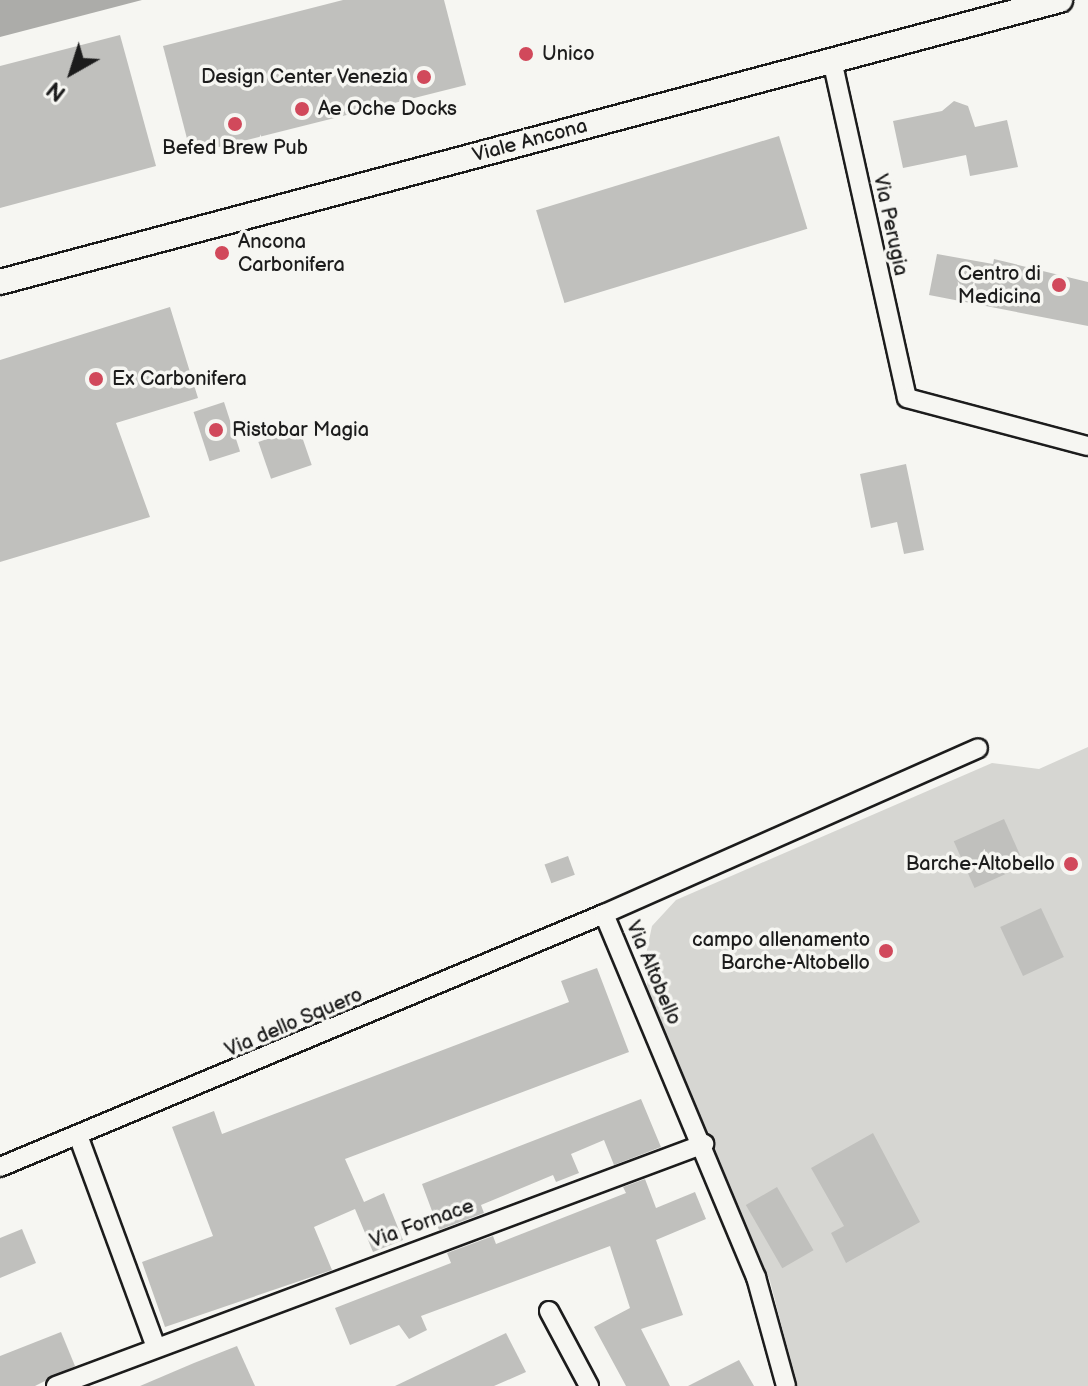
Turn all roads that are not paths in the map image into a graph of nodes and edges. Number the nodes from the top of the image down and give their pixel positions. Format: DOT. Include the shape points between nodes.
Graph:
graph roads {
  1 [pos="1060,0"];
  2 [pos="832,60"];
  3 [pos="0,282"];
  4 [pos="1088,446"];
  5 [pos="978,748"];
  6 [pos="604,914"];
  7 [pos="79,1138"];
  8 [pos="704,1144"];
  9 [pos="0,1167"];
  10 [pos="549,1311"];
  11 [pos="155,1345"];
  12 [pos="56,1386"];
  13 [pos="589,1386"];
  14 [pos="786,1386"];
  1 -- 2 [label="street, Viale Ancona"];
  2 -- 3 [label="street, Viale Ancona"];
  2 -- 4 [label="street, Via Perugia" via="907,398"];
  5 -- 6 [label="street, Via Altobello"];
  6 -- 7 [label="street, Via dello Squero"];
  6 -- 8 [label="street, Via Altobello"];
  7 -- 9 [label="street, Via dello Squero"];
  7 -- 11 [label="street"];
  8 -- 11 [label="street, Via Fornace"];
  8 -- 14 [label="street, Via Altobello" via="756,1277"];
  10 -- 13 [label="street"];
  11 -- 12 [label="street, Via Fornace"];
}
